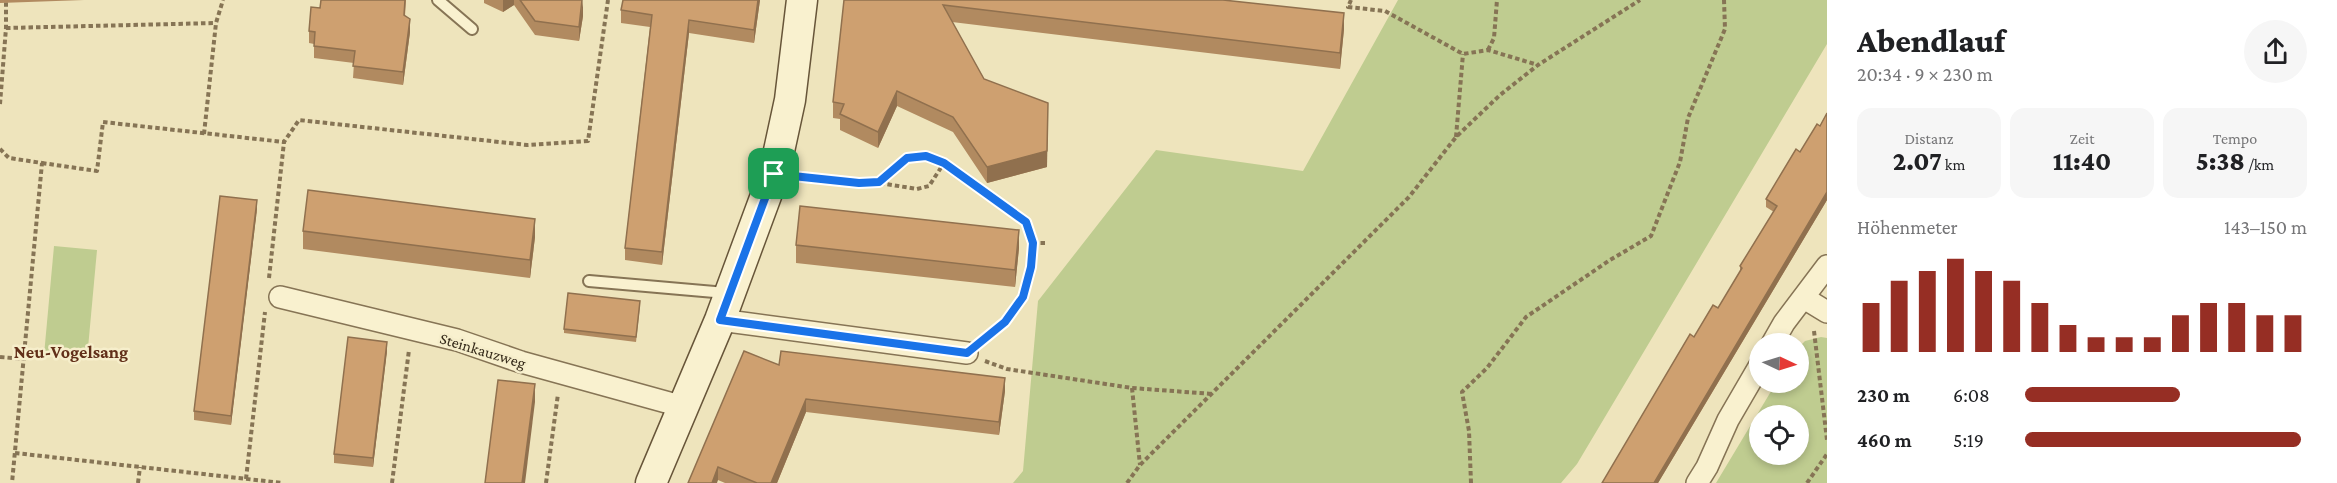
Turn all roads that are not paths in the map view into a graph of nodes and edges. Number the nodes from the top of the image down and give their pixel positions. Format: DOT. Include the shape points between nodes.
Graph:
graph roads {
  1 [pos="438,0"];
  2 [pos="802,0"];
  3 [pos="472,29"];
  4 [pos="1827,267"];
  5 [pos="589,281"];
  6 [pos="272,296"];
  7 [pos="1814,304"];
  8 [pos="725,307"];
  9 [pos="1778,333"];
  10 [pos="967,353"];
  11 [pos="1749,384"];
  12 [pos="684,407"];
  13 [pos="651,483"];
  14 [pos="1697,483"];
  1 -- 3 [label="lane"];
  2 -- 8 [label="street" via="790,100 774,174"];
  4 -- 7 [label="street"];
  5 -- 8 [label="lane"];
  6 -- 12 [label="street, Steinkauzweg" via="457,340"];
  7 -- 9 [label="street" via="1784,323"];
  8 -- 10 [label="street"];
  8 -- 12 [label="street"];
  11 -- 14 [label="street"];
  12 -- 13 [label="street"];
}
